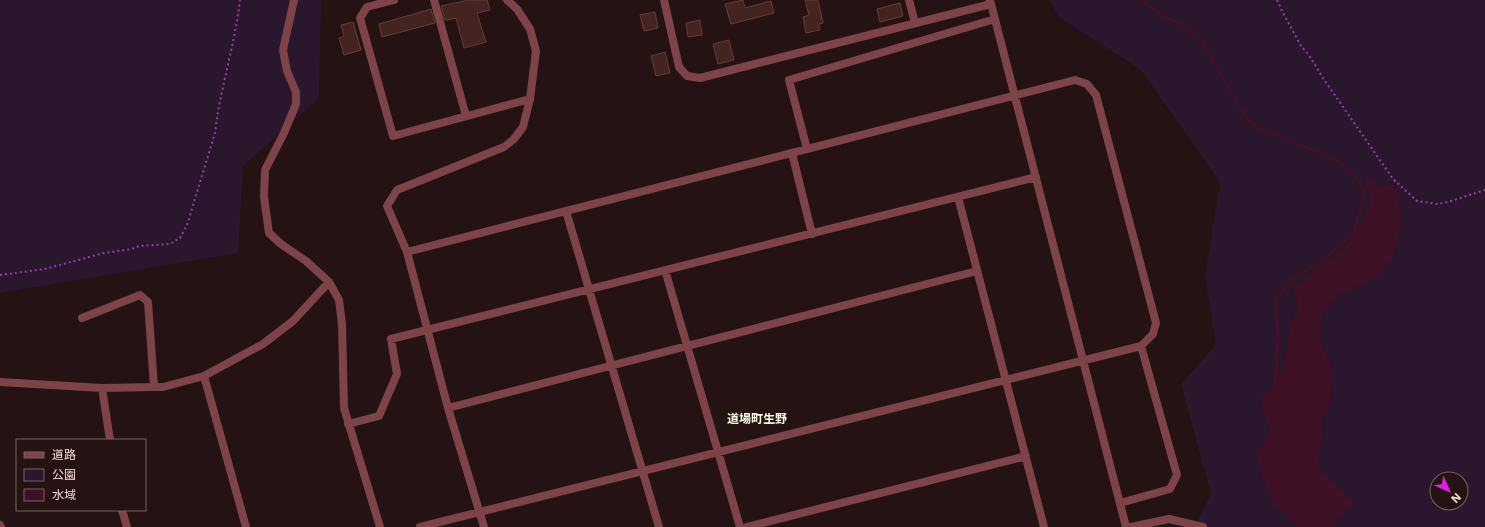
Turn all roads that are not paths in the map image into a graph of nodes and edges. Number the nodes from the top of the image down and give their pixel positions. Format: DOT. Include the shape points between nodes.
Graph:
graph roads {
  1 [pos="294,0"];
  2 [pos="394,0"];
  3 [pos="434,0"];
  4 [pos="507,0"];
  5 [pos="666,0"];
  6 [pos="909,0"];
  7 [pos="990,2"];
  8 [pos="995,19"];
  9 [pos="915,23"];
  10 [pos="1015,96"];
  11 [pos="530,98"];
  12 [pos="466,116"];
  13 [pos="807,149"];
  14 [pos="792,153"];
  15 [pos="1036,177"];
  16 [pos="958,197"];
  17 [pos="566,212"];
  18 [pos="812,234"];
  19 [pos="408,252"];
  20 [pos="665,270"];
  21 [pos="977,271"];
  22 [pos="329,282"];
  23 [pos="589,290"];
  24 [pos="82,318"];
  25 [pos="428,330"];
  26 [pos="687,346"];
  27 [pos="1141,346"];
  28 [pos="1083,361"];
  29 [pos="612,366"];
  30 [pos="204,376"];
  31 [pos="1006,380"];
  32 [pos="0,382"];
  33 [pos="154,387"];
  34 [pos="102,388"];
  35 [pos="448,408"];
  36 [pos="348,424"];
  37 [pos="110,439"];
  38 [pos="718,452"];
  39 [pos="1026,456"];
  40 [pos="643,471"];
  41 [pos="1120,503"];
  42 [pos="122,511"];
  43 [pos="480,512"];
  44 [pos="127,527"];
  45 [pos="246,527"];
  46 [pos="380,527"];
  47 [pos="420,527"];
  48 [pos="484,527"];
  49 [pos="659,527"];
  50 [pos="740,527"];
  51 [pos="747,527"];
  52 [pos="1044,527"];
  53 [pos="1126,527"];
  54 [pos="1131,527"];
  55 [pos="1203,527"];
  1 -- 22 [label="street" via="284,50 287,71 296,92 296,104 266,170 264,197 269,233"];
  2 -- 12 [label="street" via="367,7 360,18 393,136"];
  3 -- 12 [label="street"];
  4 -- 11 [label="street" via="530,29 536,50"];
  5 -- 9 [label="street" via="679,67 687,76 700,78"];
  6 -- 9 [label="street"];
  7 -- 8 [label="street"];
  7 -- 9 [label="street"];
  8 -- 10 [label="street"];
  8 -- 13 [label="street" via="789,80"];
  10 -- 13 [label="street"];
  10 -- 15 [label="street"];
  10 -- 27 [label="street" via="1075,80 1087,84 1096,95 1156,323 1153,334"];
  11 -- 12 [label="street"];
  11 -- 19 [label="street" via="523,127 504,147 397,190 387,206"];
  13 -- 14 [label="street"];
  14 -- 17 [label="street"];
  14 -- 18 [label="street"];
  15 -- 16 [label="street"];
  15 -- 28 [label="street"];
  16 -- 18 [label="street"];
  16 -- 21 [label="street"];
  17 -- 19 [label="street"];
  17 -- 23 [label="street"];
  18 -- 20 [label="street"];
  19 -- 25 [label="street"];
  20 -- 23 [label="street"];
  20 -- 26 [label="street"];
  21 -- 26 [label="street"];
  21 -- 31 [label="street"];
  22 -- 30 [label="street" via="294,321 263,344"];
  22 -- 36 [label="street" via="339,300 344,408"];
  23 -- 25 [label="street"];
  23 -- 29 [label="street"];
  24 -- 33 [label="street" via="140,295 148,302"];
  25 -- 35 [label="street"];
  25 -- 36 [label="street" via="391,339 397,374 379,416"];
  26 -- 29 [label="street"];
  26 -- 38 [label="street"];
  27 -- 28 [label="street"];
  27 -- 41 [label="street" via="1176,475 1170,489"];
  28 -- 31 [label="street"];
  28 -- 41 [label="street"];
  29 -- 35 [label="street"];
  29 -- 40 [label="street"];
  30 -- 33 [label="street" via="164,387"];
  30 -- 45 [label="street"];
  31 -- 38 [label="street"];
  31 -- 39 [label="street"];
  32 -- 34 [label="street"];
  33 -- 34 [label="street"];
  34 -- 37 [label="street"];
  35 -- 43 [label="street"];
  36 -- 46 [label="street"];
  38 -- 40 [label="street"];
  38 -- 50 [label="street"];
  39 -- 51 [label="street"];
  39 -- 52 [label="street"];
  40 -- 43 [label="street"];
  40 -- 49 [label="street"];
  41 -- 53 [label="street"];
  42 -- 44 [label="street"];
  43 -- 47 [label="street"];
  43 -- 48 [label="street"];
  54 -- 55 [label="street" via="1169,519"];
}
